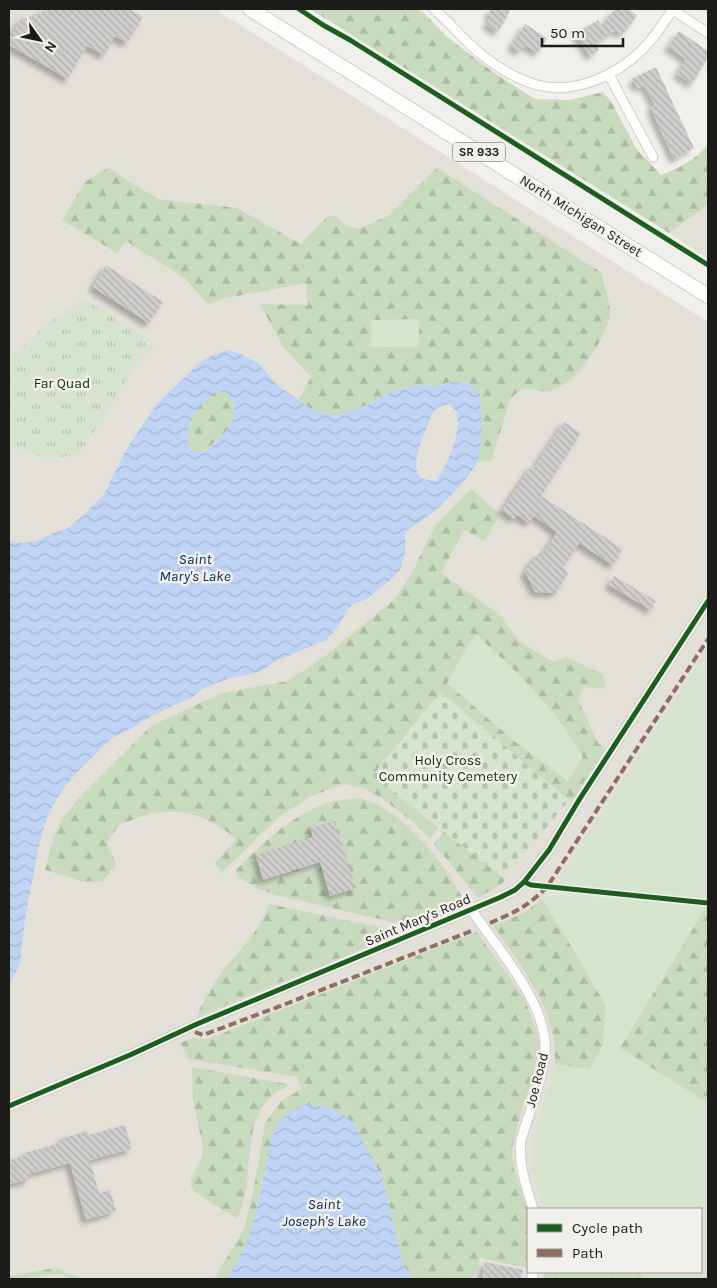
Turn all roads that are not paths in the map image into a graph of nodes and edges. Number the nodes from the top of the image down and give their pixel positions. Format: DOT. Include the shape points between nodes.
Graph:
graph roads {
  1 [pos="250,9"];
  2 [pos="434,9"];
  3 [pos="673,9"];
  4 [pos="708,33"];
  5 [pos="609,75"];
  6 [pos="653,157"];
  7 [pos="708,296"];
  8 [pos="708,601"];
  9 [pos="471,910"];
  10 [pos="9,1106"];
  11 [pos="533,1208"];
  1 -- 7 [label="main road, North Michigan Street / SR 933"];
  2 -- 5 [label="street" via="478,52 524,80 552,87 570,86"];
  3 -- 4 [label="street"];
  3 -- 5 [label="street" via="642,50"];
  5 -- 6 [label="street"];
  8 -- 9 [label="street, Saint Mary's Road" via="549,850 515,890"];
  9 -- 10 [label="street, Saint Mary's Road"];
  9 -- 11 [label="street, Joe Road" via="516,973 544,1030 544,1064 520,1149 521,1169"];
}
